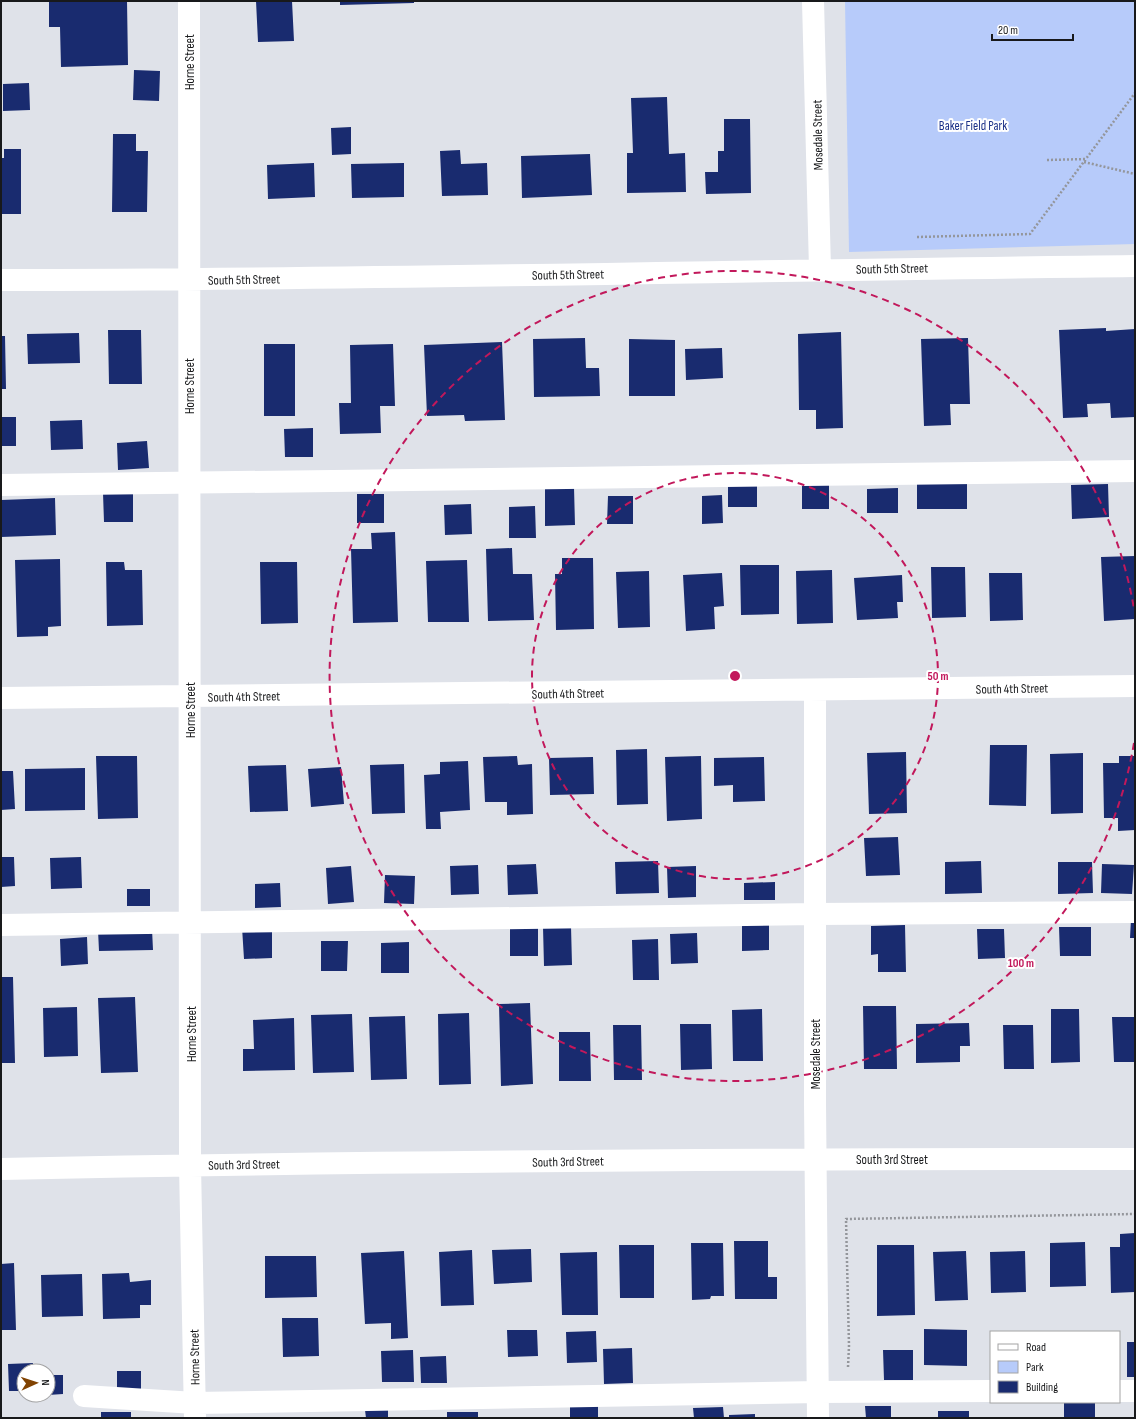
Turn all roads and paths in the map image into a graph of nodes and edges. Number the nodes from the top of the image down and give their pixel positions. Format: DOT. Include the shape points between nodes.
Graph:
graph roads {
  1 [pos="189,1"];
  2 [pos="814,1"];
  3 [pos="1135,93"];
  4 [pos="1048,160"];
  5 [pos="1085,160"];
  6 [pos="1135,174"];
  7 [pos="917,236"];
  8 [pos="1135,266"];
  9 [pos="820,269"];
  10 [pos="1,280"];
  11 [pos="189,280"];
  12 [pos="1135,471"];
  13 [pos="189,482"];
  14 [pos="1,485"];
  15 [pos="1135,686"];
  16 [pos="815,690"];
  17 [pos="190,696"];
  18 [pos="1,698"];
  19 [pos="1135,912"];
  20 [pos="815,914"];
  21 [pos="190,923"];
  22 [pos="1,925"];
  23 [pos="816,1159"];
  24 [pos="1135,1159"];
  25 [pos="190,1165"];
  26 [pos="1,1169"];
  27 [pos="1135,1214"];
  28 [pos="990,1391"];
  29 [pos="1120,1391"];
  30 [pos="1135,1391"];
  31 [pos="818,1392"];
  32 [pos="847,1392"];
  33 [pos="84,1396"];
  34 [pos="195,1410"];
  35 [pos="818,1418"];
  1 -- 11 [label="street, Horne Street"];
  2 -- 9 [label="street, Mosedale Street"];
  3 -- 5 [label="path"];
  4 -- 5 [label="path"];
  5 -- 6 [label="path"];
  5 -- 7 [label="path" via="1030,234"];
  8 -- 9 [label="street, South 5th Street"];
  9 -- 11 [label="street, South 5th Street"];
  10 -- 11 [label="street, South 5th Street"];
  11 -- 13 [label="street, Horne Street"];
  12 -- 13 [label="street"];
  13 -- 14 [label="street"];
  13 -- 17 [label="street, Horne Street"];
  15 -- 16 [label="street, South 4th Street"];
  16 -- 17 [label="street, South 4th Street"];
  16 -- 20 [label="street, Mosedale Street"];
  17 -- 18 [label="street, South 4th Street"];
  17 -- 21 [label="street, Horne Street"];
  19 -- 20 [label="street"];
  20 -- 21 [label="street"];
  20 -- 23 [label="street, Mosedale Street"];
  21 -- 22 [label="street"];
  21 -- 25 [label="street, Horne Street"];
  23 -- 24 [label="street, South 3rd Street"];
  23 -- 25 [label="street, South 3rd Street"];
  23 -- 31 [label="street, Mosedale Street"];
  25 -- 26 [label="street, South 3rd Street"];
  25 -- 34 [label="street, Horne Street"];
  27 -- 32 [label="path" via="846,1219 849,1346"];
  28 -- 32 [label="street"];
  29 -- 30 [label="street"];
  31 -- 32 [label="street"];
  31 -- 34 [label="street"];
  31 -- 35 [label="street, Mosedale Street"];
  33 -- 34 [label="street"];
}
